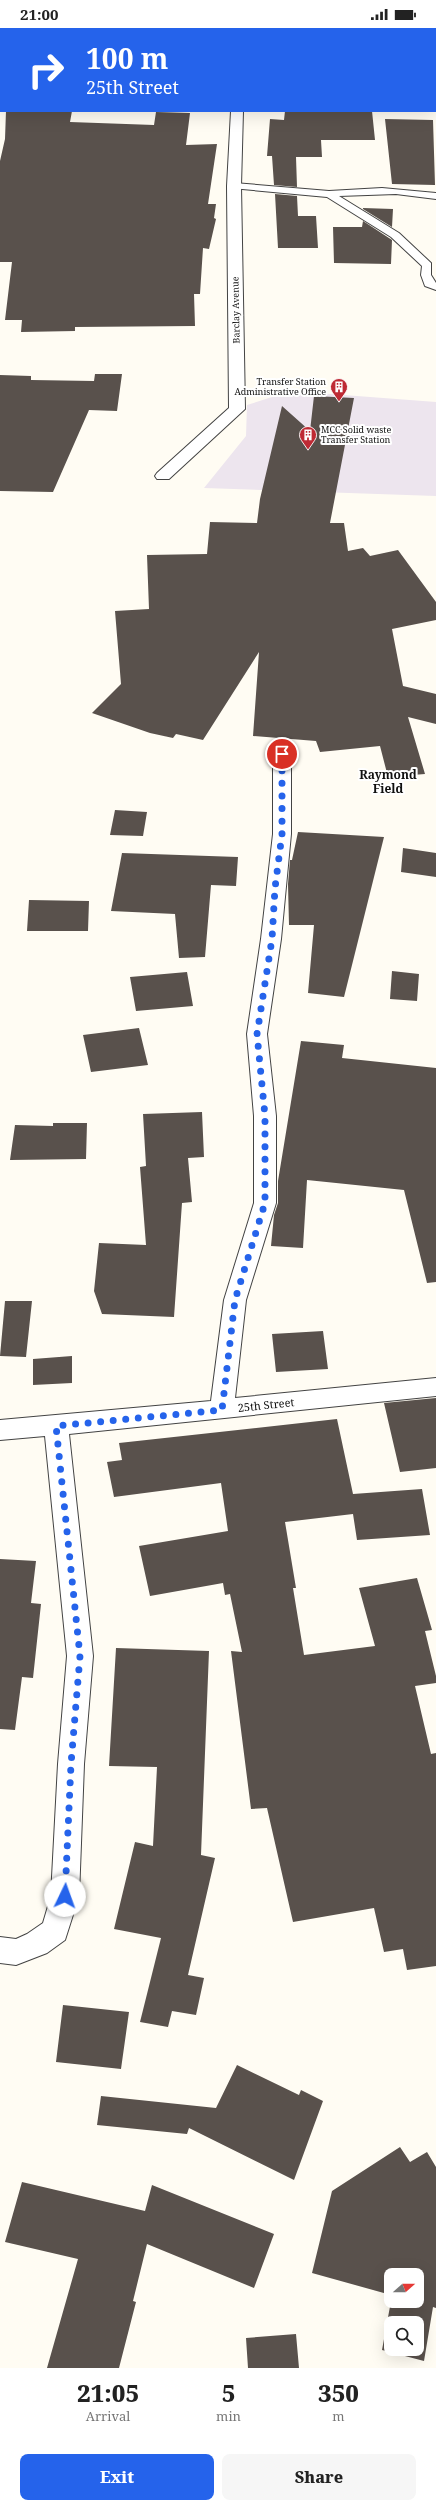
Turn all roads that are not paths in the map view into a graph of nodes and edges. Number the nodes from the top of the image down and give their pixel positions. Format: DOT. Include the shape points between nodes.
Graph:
graph roads {
  1 [pos="237,112"];
  2 [pos="234,186"];
  3 [pos="329,194"];
  4 [pos="436,196"];
  5 [pos="436,257"];
  6 [pos="425,263"];
  7 [pos="436,287"];
  8 [pos="163,476"];
  9 [pos="282,754"];
  10 [pos="436,1387"];
  11 [pos="222,1410"];
  12 [pos="56,1426"];
  13 [pos="0,1430"];
  14 [pos="0,1950"];
  1 -- 2 [label="street, Barclay Avenue"];
  2 -- 3 [label="lane"];
  2 -- 8 [label="street, Barclay Avenue" via="236,409"];
  3 -- 4 [label="lane" via="367,191 412,192"];
  3 -- 6 [label="lane" via="395,235"];
  5 -- 6 [label="lane"];
  6 -- 7 [label="lane" via="429,284"];
  9 -- 11 [label="street" via="282,834 272,939 257,1034 265,1116 265,1203 235,1300"];
  10 -- 11 [label="street, 25th Street"];
  11 -- 12 [label="street, 25th Street"];
  12 -- 13 [label="street, 25th Street"];
  12 -- 14 [label="street" via="80,1656 71,1764 65,1896 55,1931 37,1944 16,1952"];
}
